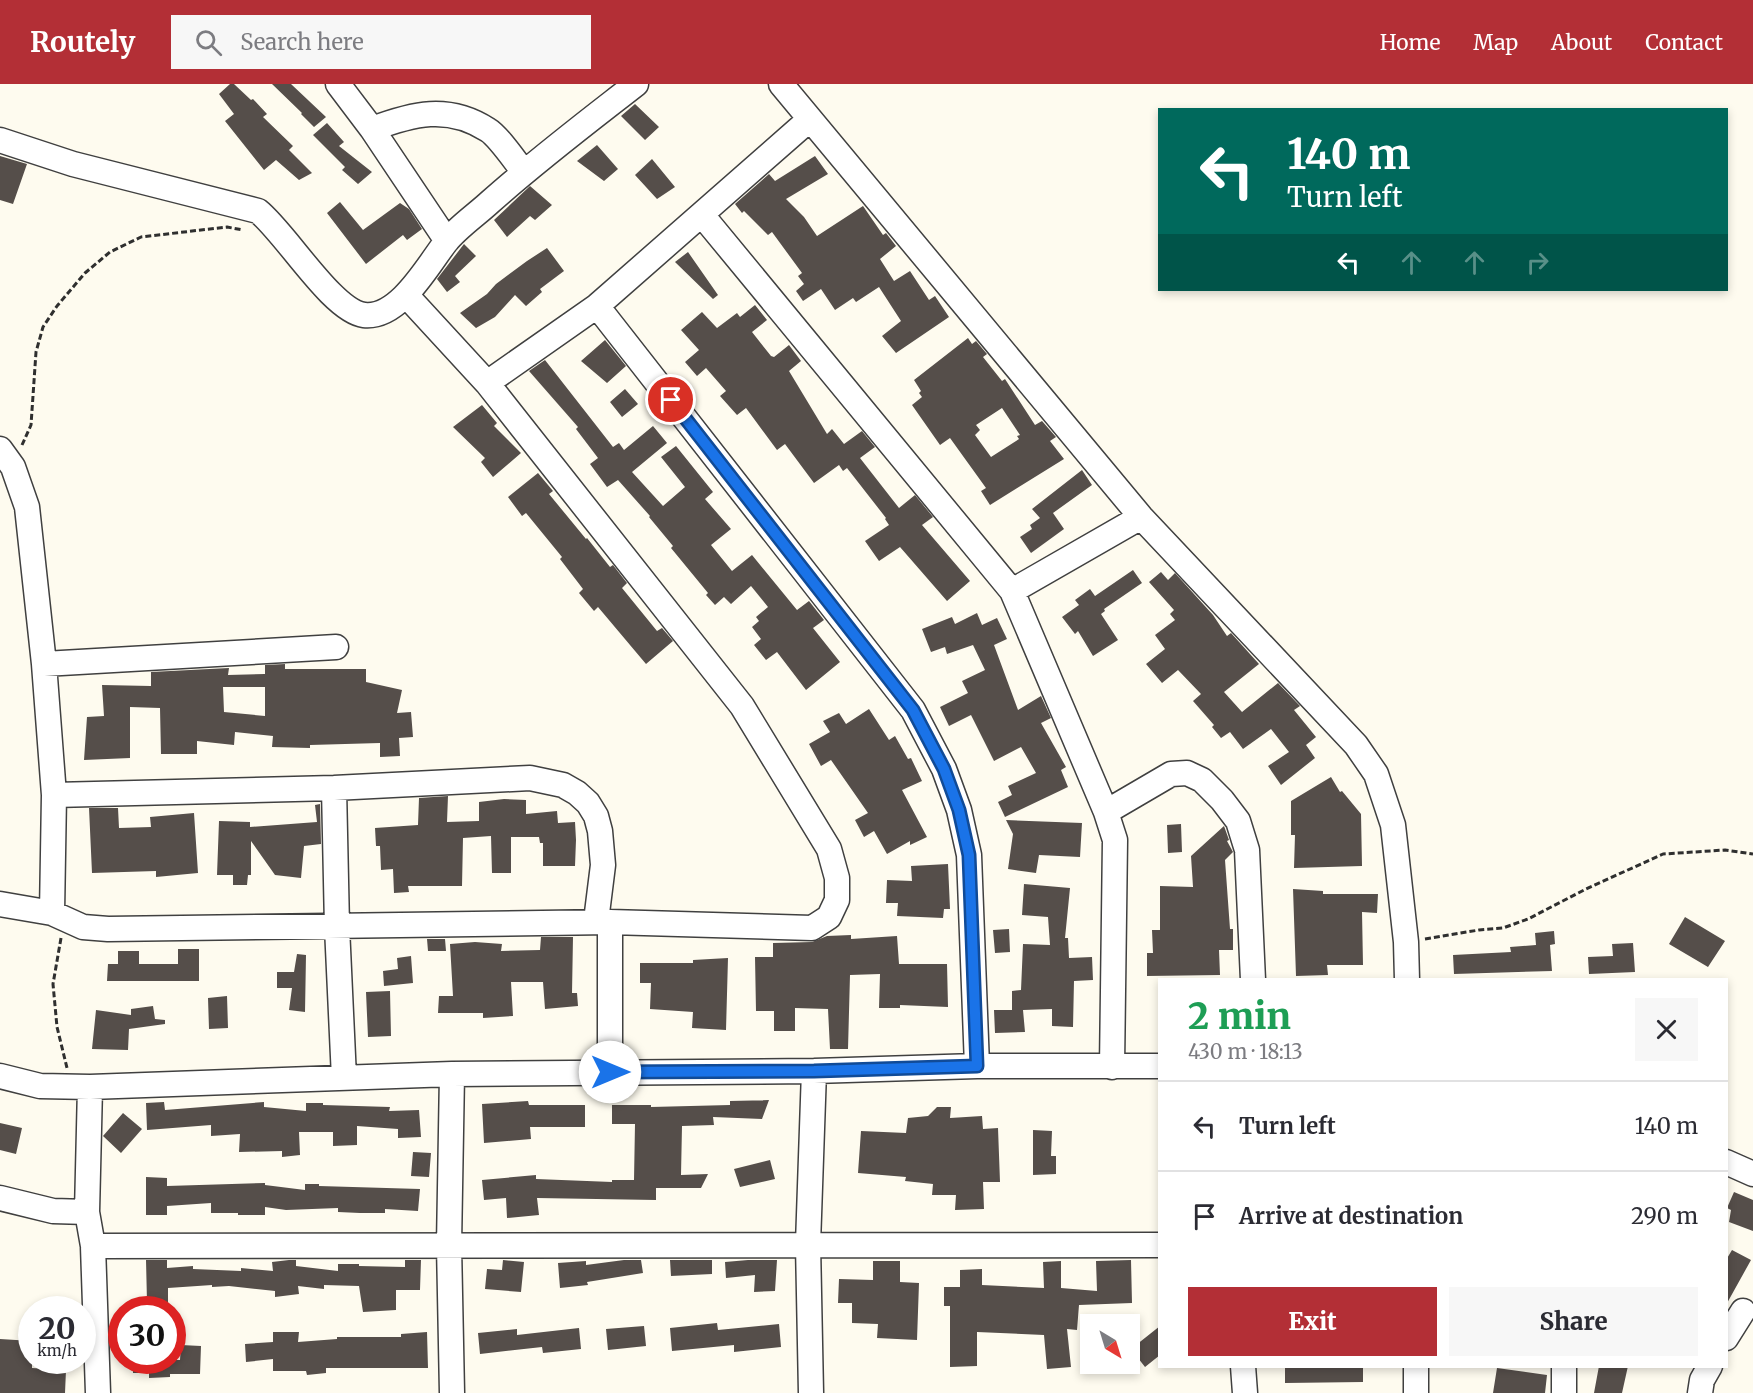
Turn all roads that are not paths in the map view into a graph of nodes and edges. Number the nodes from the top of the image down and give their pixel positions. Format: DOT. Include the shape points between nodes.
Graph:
graph roads {
  1 [pos="338,84"];
  2 [pos="636,84"];
  3 [pos="781,84"];
  4 [pos="810,119"];
  5 [pos="372,129"];
  6 [pos="0,140"];
  7 [pos="524,172"];
  8 [pos="702,215"];
  9 [pos="447,240"];
  10 [pos="406,295"];
  11 [pos="597,306"];
  12 [pos="487,382"];
  13 [pos="7,458"];
  14 [pos="1141,517"];
  15 [pos="1012,591"];
  16 [pos="336,647"];
  17 [pos="44,664"];
  18 [pos="334,788"];
  19 [pos="54,795"];
  20 [pos="1106,812"];
  21 [pos="0,904"];
  22 [pos="58,916"];
  23 [pos="603,922"];
  24 [pos="337,927"];
  25 [pos="1253,978"];
  26 [pos="1407,978"];
  27 [pos="977,1066"];
  28 [pos="1158,1066"];
  29 [pos="1112,1067"];
  30 [pos="814,1071"];
  31 [pos="610,1072"];
  32 [pos="452,1074"];
  33 [pos="0,1076"];
  34 [pos="344,1078"];
  35 [pos="80,1087"];
  36 [pos="1728,1163"];
  37 [pos="1753,1174"];
  38 [pos="0,1198"];
  39 [pos="87,1212"];
  40 [pos="808,1244"];
  41 [pos="449,1245"];
  42 [pos="1158,1245"];
  43 [pos="93,1246"];
  44 [pos="1741,1310"];
  45 [pos="1728,1334"];
  46 [pos="1243,1368"];
  47 [pos="1416,1368"];
  48 [pos="1564,1368"];
  49 [pos="1709,1368"];
  50 [pos="98,1393"];
  51 [pos="452,1393"];
  52 [pos="811,1393"];
  53 [pos="1245,1393"];
  54 [pos="1416,1393"];
  55 [pos="1564,1393"];
  56 [pos="1700,1393"];
  1 -- 5 [label="street"];
  2 -- 7 [label="street"];
  3 -- 4 [label="street"];
  4 -- 8 [label="street"];
  4 -- 14 [label="street"];
  5 -- 7 [label="street" via="427,113 460,117 489,130"];
  5 -- 9 [label="street"];
  6 -- 10 [label="street" via="73,164 258,211 342,304 363,315 382,313"];
  7 -- 9 [label="street"];
  8 -- 11 [label="street"];
  8 -- 15 [label="street"];
  9 -- 10 [label="street"];
  10 -- 12 [label="street"];
  11 -- 12 [label="street"];
  11 -- 27 [label="street" via="913,710 944,769 969,855"];
  12 -- 23 [label="street" via="742,706 829,849 837,878 837,900 829,917 812,928"];
  13 -- 17 [label="street" via="27,507"];
  14 -- 15 [label="street"];
  14 -- 26 [label="street" via="1356,745 1376,774 1393,825"];
  15 -- 20 [label="street"];
  16 -- 17 [label="street"];
  17 -- 19 [label="street"];
  18 -- 19 [label="street"];
  18 -- 23 [label="street" via="530,778 563,785 588,803 596,816 603,865"];
  18 -- 24 [label="street"];
  19 -- 22 [label="street"];
  20 -- 25 [label="street" via="1171,774 1187,773 1202,780 1222,800 1238,820 1247,850"];
  20 -- 29 [label="street" via="1115,840"];
  21 -- 22 [label="street"];
  22 -- 24 [label="street" via="83,927 108,929"];
  23 -- 24 [label="street"];
  23 -- 31 [label="street"];
  24 -- 34 [label="street"];
  27 -- 29 [label="street"];
  27 -- 30 [label="street"];
  28 -- 29 [label="street"];
  30 -- 31 [label="street"];
  30 -- 40 [label="street"];
  31 -- 32 [label="street"];
  32 -- 34 [label="street"];
  32 -- 41 [label="street"];
  33 -- 35 [label="street" via="40,1086"];
  34 -- 35 [label="street"];
  35 -- 39 [label="street"];
  36 -- 37 [label="street"];
  38 -- 39 [label="street" via="53,1211"];
  39 -- 43 [label="street"];
  40 -- 41 [label="street"];
  40 -- 42 [label="street"];
  40 -- 52 [label="street"];
  41 -- 43 [label="street"];
  41 -- 51 [label="street"];
  43 -- 50 [label="street"];
  44 -- 45 [label="street"];
  46 -- 53 [label="street"];
  47 -- 54 [label="street"];
  48 -- 55 [label="street"];
  49 -- 56 [label="street"];
}
